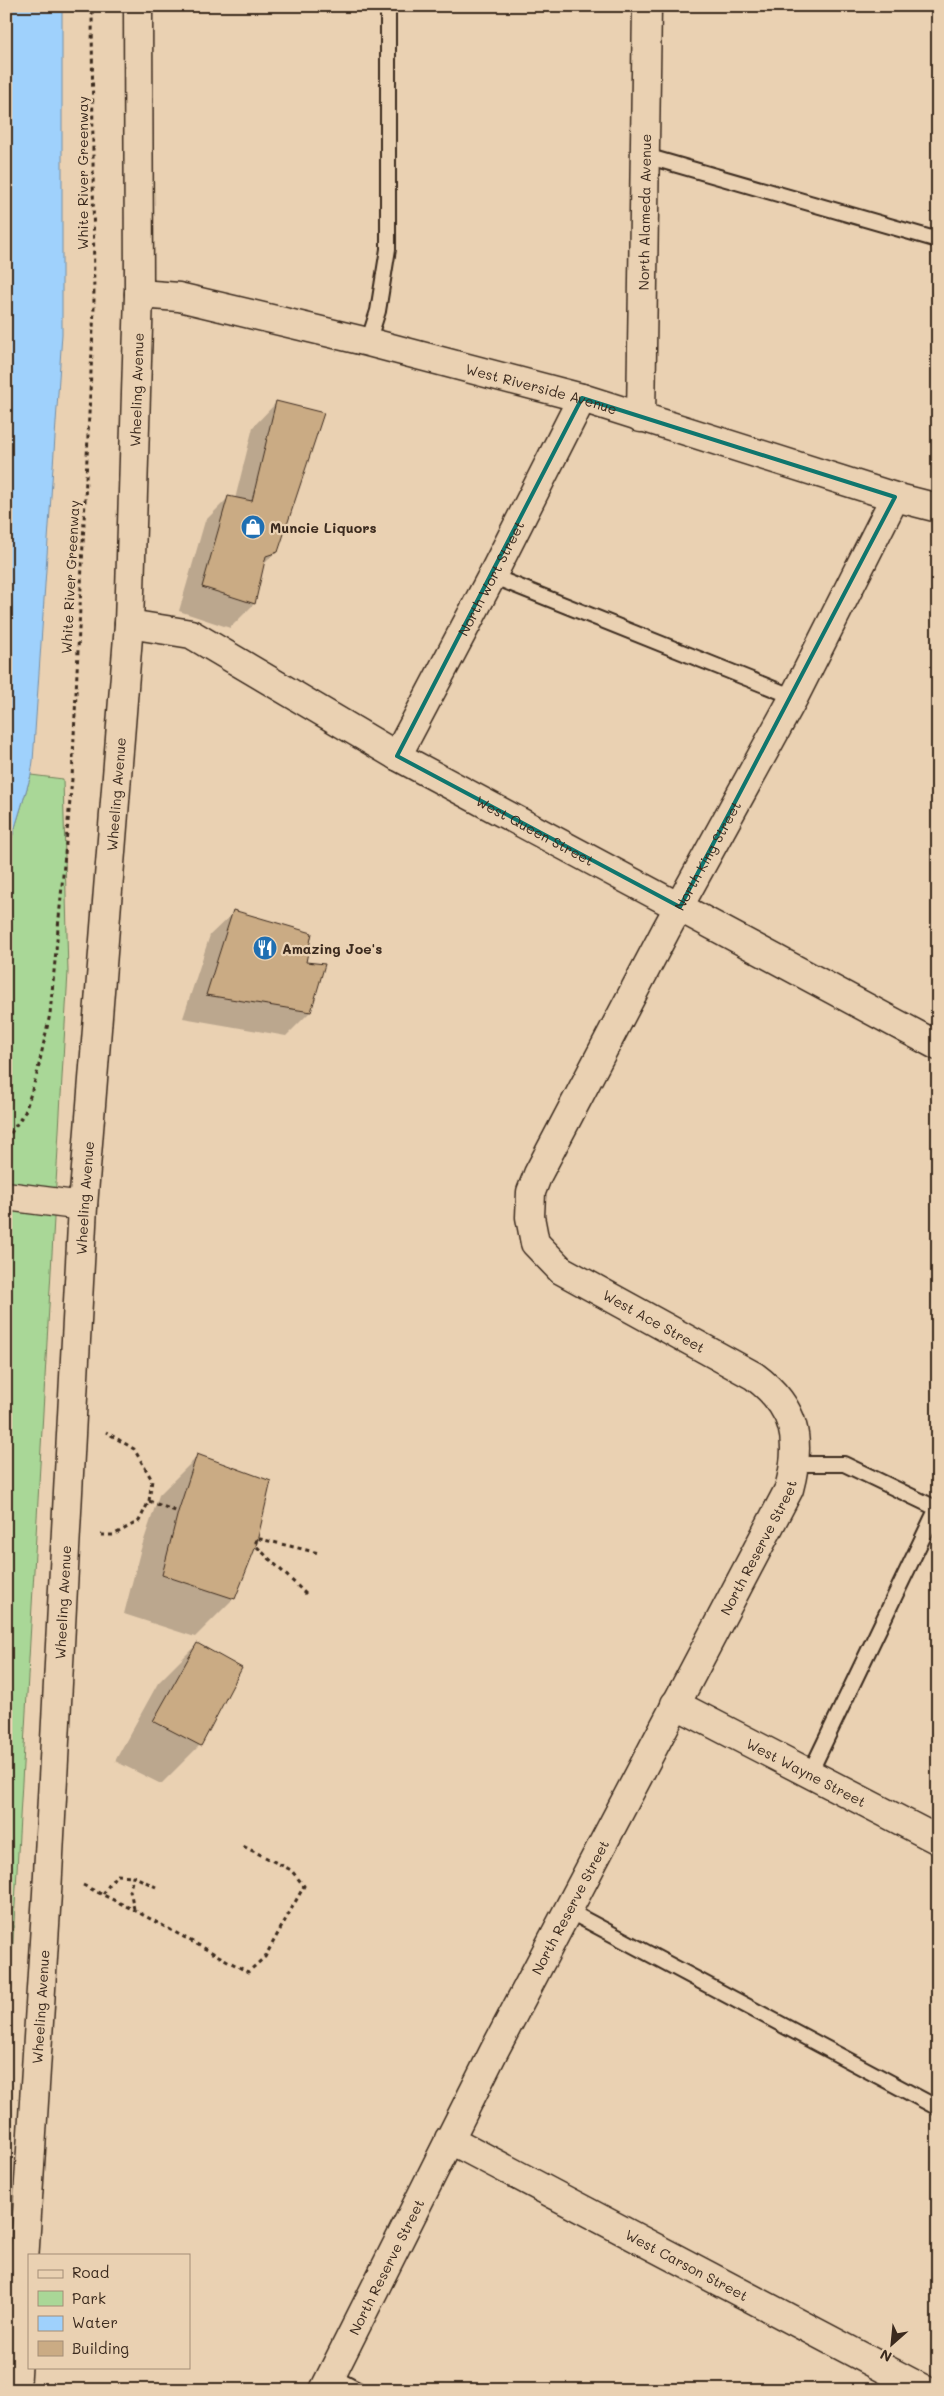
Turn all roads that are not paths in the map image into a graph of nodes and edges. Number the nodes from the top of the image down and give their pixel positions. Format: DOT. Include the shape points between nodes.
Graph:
graph roads {
  1 [pos="138,6"];
  2 [pos="388,6"];
  3 [pos="646,6"];
  4 [pos="646,156"];
  5 [pos="938,240"];
  6 [pos="139,294"];
  7 [pos="368,342"];
  8 [pos="582,398"];
  9 [pos="641,418"];
  10 [pos="895,497"];
  11 [pos="938,508"];
  12 [pos="492,576"];
  13 [pos="130,624"];
  14 [pos="794,697"];
  15 [pos="397,756"];
  16 [pos="680,907"];
  17 [pos="938,1046"];
  18 [pos="6,1196"];
  19 [pos="83,1206"];
  20 [pos="530,1217"];
  21 [pos="790,1418"];
  22 [pos="795,1464"];
  23 [pos="937,1509"];
  24 [pos="675,1704"];
  25 [pos="809,1775"];
  26 [pos="938,1840"];
  27 [pos="567,1910"];
  28 [pos="938,2108"];
  29 [pos="449,2139"];
  30 [pos="327,2383"];
  31 [pos="16,2390"];
  32 [pos="358,2390"];
  33 [pos="925,2390"];
  1 -- 6 [label="street, Wheeling Avenue"];
  2 -- 7 [label="lane" via="388,249 378,311"];
  3 -- 4 [label="street, North Alameda Avenue"];
  4 -- 5 [label="lane"];
  4 -- 9 [label="street, North Alameda Avenue"];
  6 -- 7 [label="street, West Riverside Avenue" via="179,298"];
  6 -- 13 [label="street, Wheeling Avenue"];
  7 -- 8 [label="street, West Riverside Avenue"];
  8 -- 9 [label="street, West Riverside Avenue"];
  8 -- 12 [label="street, North Wort Street"];
  9 -- 10 [label="street, West Riverside Avenue"];
  10 -- 11 [label="street, West Riverside Avenue"];
  10 -- 14 [label="street, North King Street"];
  12 -- 14 [label="lane"];
  12 -- 15 [label="street, North Wort Street"];
  13 -- 15 [label="street, West Queen Street" via="191,634"];
  13 -- 19 [label="street, Wheeling Avenue"];
  14 -- 16 [label="street, North King Street"];
  15 -- 16 [label="street, West Queen Street"];
  16 -- 17 [label="street, West Queen Street"];
  16 -- 20 [label="street, North King Street" via="538,1174 531,1192"];
  18 -- 19 [label="street"];
  19 -- 31 [label="street, Wheeling Avenue" via="48,1893"];
  20 -- 21 [label="street, West Ace Street" via="535,1243 561,1270 754,1376 768,1386"];
  21 -- 22 [label="street, North Reserve Street" via="796,1441"];
  22 -- 23 [label="lane" via="844,1464"];
  22 -- 24 [label="street, North Reserve Street" via="788,1489"];
  23 -- 25 [label="lane"];
  24 -- 25 [label="street, West Wayne Street"];
  24 -- 27 [label="street, North Reserve Street"];
  25 -- 26 [label="street, West Wayne Street"];
  27 -- 28 [label="lane"];
  27 -- 29 [label="street, North Reserve Street"];
  29 -- 30 [label="street, North Reserve Street"];
  29 -- 33 [label="street, West Carson Street"];
  30 -- 32 [label="lane"];
}
